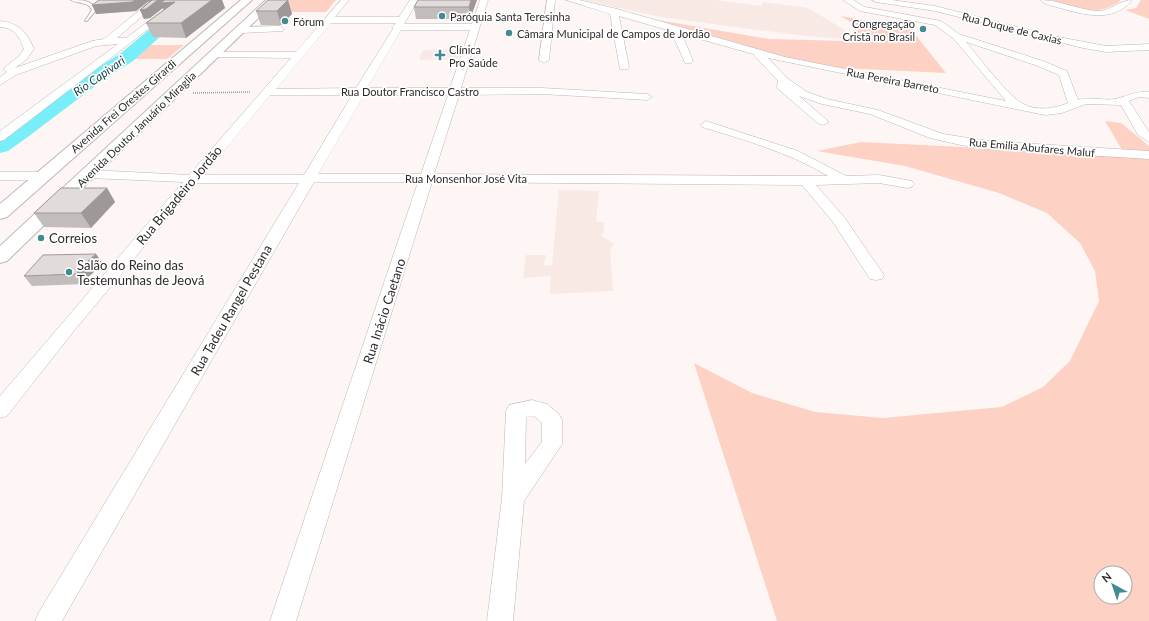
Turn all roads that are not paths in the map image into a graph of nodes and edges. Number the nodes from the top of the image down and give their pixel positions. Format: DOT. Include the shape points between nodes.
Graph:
graph roads {
  1 [pos="73,0"];
  2 [pos="157,0"];
  3 [pos="182,0"];
  4 [pos="247,0"];
  5 [pos="272,0"];
  6 [pos="345,0"];
  7 [pos="414,0"];
  8 [pos="484,0"];
  9 [pos="551,0"];
  10 [pos="570,0"];
  11 [pos="848,0"];
  12 [pos="876,0"];
  13 [pos="1044,0"];
  14 [pos="1128,0"];
  15 [pos="614,11"];
  16 [pos="86,20"];
  17 [pos="328,20"];
  18 [pos="399,23"];
  19 [pos="0,24"];
  20 [pos="476,25"];
  21 [pos="280,29"];
  22 [pos="675,29"];
  23 [pos="242,30"];
  24 [pos="956,36"];
  25 [pos="130,40"];
  26 [pos="107,42"];
  27 [pos="1149,47"];
  28 [pos="1106,49"];
  29 [pos="755,51"];
  30 [pos="215,54"];
  31 [pos="299,55"];
  32 [pos="1149,55"];
  33 [pos="544,60"];
  34 [pos="688,61"];
  35 [pos="624,67"];
  36 [pos="0,76"];
  37 [pos="783,80"];
  38 [pos="0,82"];
  39 [pos="152,82"];
  40 [pos="184,82"];
  41 [pos="455,90"];
  42 [pos="360,91"];
  43 [pos="267,92"];
  44 [pos="1149,95"];
  45 [pos="168,97"];
  46 [pos="646,97"];
  47 [pos="129,102"];
  48 [pos="1124,102"];
  49 [pos="1074,104"];
  50 [pos="1018,106"];
  51 [pos="823,122"];
  52 [pos="706,125"];
  53 [pos="0,137"];
  54 [pos="1149,138"];
  55 [pos="1149,155"];
  56 [pos="56,165"];
  57 [pos="0,176"];
  58 [pos="308,178"];
  59 [pos="426,178"];
  60 [pos="84,179"];
  61 [pos="193,179"];
  62 [pos="38,180"];
  63 [pos="843,180"];
  64 [pos="806,181"];
  65 [pos="908,184"];
  66 [pos="0,213"];
  67 [pos="0,258"];
  68 [pos="876,275"];
  69 [pos="0,410"];
  70 [pos="513,498"];
  71 [pos="48,621"];
  72 [pos="283,621"];
  73 [pos="500,621"];
  1 -- 16 [label="lane" via="91,3 93,6 94,10"];
  2 -- 26 [label="street"];
  3 -- 25 [label="street"];
  4 -- 39 [label="main road, Avenida Frei Orestes Girardi"];
  5 -- 23 [label="main road, Avenida Doutor Januário Miraglia"];
  6 -- 17 [label="street, Rua Brigadeiro Jordão"];
  7 -- 18 [label="street, Rua Tadeu Rangel Pestana"];
  8 -- 20 [label="street, Rua Inácio Caetano"];
  9 -- 33 [label="street"];
  10 -- 15 [label="street, Rua Pereira Barreto"];
  11 -- 24 [label="street" via="863,9 938,23"];
  12 -- 28 [label="street, Rua Duque de Caxias" via="936,9 1053,39"];
  13 -- 14 [label="street" via="1104,14 1118,9"];
  15 -- 22 [label="street, Rua Pereira Barreto"];
  15 -- 35 [label="street"];
  17 -- 18 [label="street"];
  17 -- 31 [label="street, Rua Brigadeiro Jordão"];
  18 -- 20 [label="street"];
  18 -- 42 [label="street, Rua Tadeu Rangel Pestana"];
  19 -- 36 [label="street" via="22,32 29,49 23,58"];
  20 -- 41 [label="street, Rua Inácio Caetano"];
  21 -- 23 [label="street"];
  22 -- 29 [label="street, Rua Pereira Barreto"];
  22 -- 34 [label="street"];
  23 -- 30 [label="main road, Avenida Doutor Januário Miraglia"];
  24 -- 49 [label="street" via="1063,73"];
  24 -- 50 [label="street"];
  25 -- 26 [label="street"];
  25 -- 53 [label="street"];
  26 -- 38 [label="street" via="95,43 12,73"];
  27 -- 28 [label="street, Rua Duque de Caxias"];
  28 -- 32 [label="street"];
  29 -- 37 [label="street"];
  29 -- 50 [label="street, Rua Pereira Barreto" via="784,60"];
  30 -- 31 [label="street"];
  30 -- 40 [label="main road, Avenida Doutor Januário Miraglia"];
  31 -- 43 [label="street, Rua Brigadeiro Jordão"];
  37 -- 51 [label="street" via="782,87 789,95"];
  37 -- 55 [label="street, Rua Emilia Abufares Maluf" via="806,97 874,112 934,135 966,142 988,146"];
  39 -- 40 [label="main road"];
  39 -- 47 [label="main road, Avenida Frei Orestes Girardi"];
  40 -- 45 [label="main road, Avenida Doutor Januário Miraglia"];
  41 -- 42 [label="street, Rua Doutor Francisco Castro"];
  41 -- 46 [label="street, Rua Doutor Francisco Castro" via="542,91"];
  41 -- 59 [label="street, Rua Inácio Caetano"];
  42 -- 43 [label="street, Rua Doutor Francisco Castro"];
  42 -- 58 [label="street, Rua Tadeu Rangel Pestana"];
  43 -- 61 [label="street, Rua Brigadeiro Jordão"];
  44 -- 48 [label="street" via="1138,94 1123,100"];
  45 -- 47 [label="main road"];
  45 -- 60 [label="main road, Avenida Doutor Januário Miraglia"];
  47 -- 56 [label="main road, Avenida Frei Orestes Girardi"];
  48 -- 49 [label="street, Rua Pereira Barreto" via="1086,101"];
  48 -- 54 [label="street" via="1142,132"];
  49 -- 50 [label="street, Rua Pereira Barreto" via="1058,111 1045,112"];
  52 -- 63 [label="street" via="769,144 821,165"];
  56 -- 60 [label="main road"];
  56 -- 62 [label="main road, Avenida Frei Orestes Girardi"];
  57 -- 62 [label="street"];
  58 -- 59 [label="street, Rua Monsenhor José Vita"];
  58 -- 61 [label="street, Rua Monsenhor José Vita"];
  58 -- 71 [label="street, Rua Tadeu Rangel Pestana"];
  59 -- 64 [label="street, Rua Monsenhor José Vita"];
  59 -- 72 [label="street, Rua Inácio Caetano"];
  60 -- 61 [label="street, Rua Monsenhor José Vita"];
  60 -- 62 [label="main road"];
  60 -- 67 [label="main road, Avenida Doutor Januário Miraglia"];
  61 -- 69 [label="street, Rua Brigadeiro Jordão"];
  62 -- 66 [label="main road, Avenida Frei Orestes Girardi"];
  63 -- 64 [label="street, Rua Monsenhor José Vita"];
  63 -- 65 [label="street, Rua Monsenhor José Vita" via="879,179"];
  64 -- 68 [label="street" via="839,220"];
  70 -- 73 [label="street"];
}
